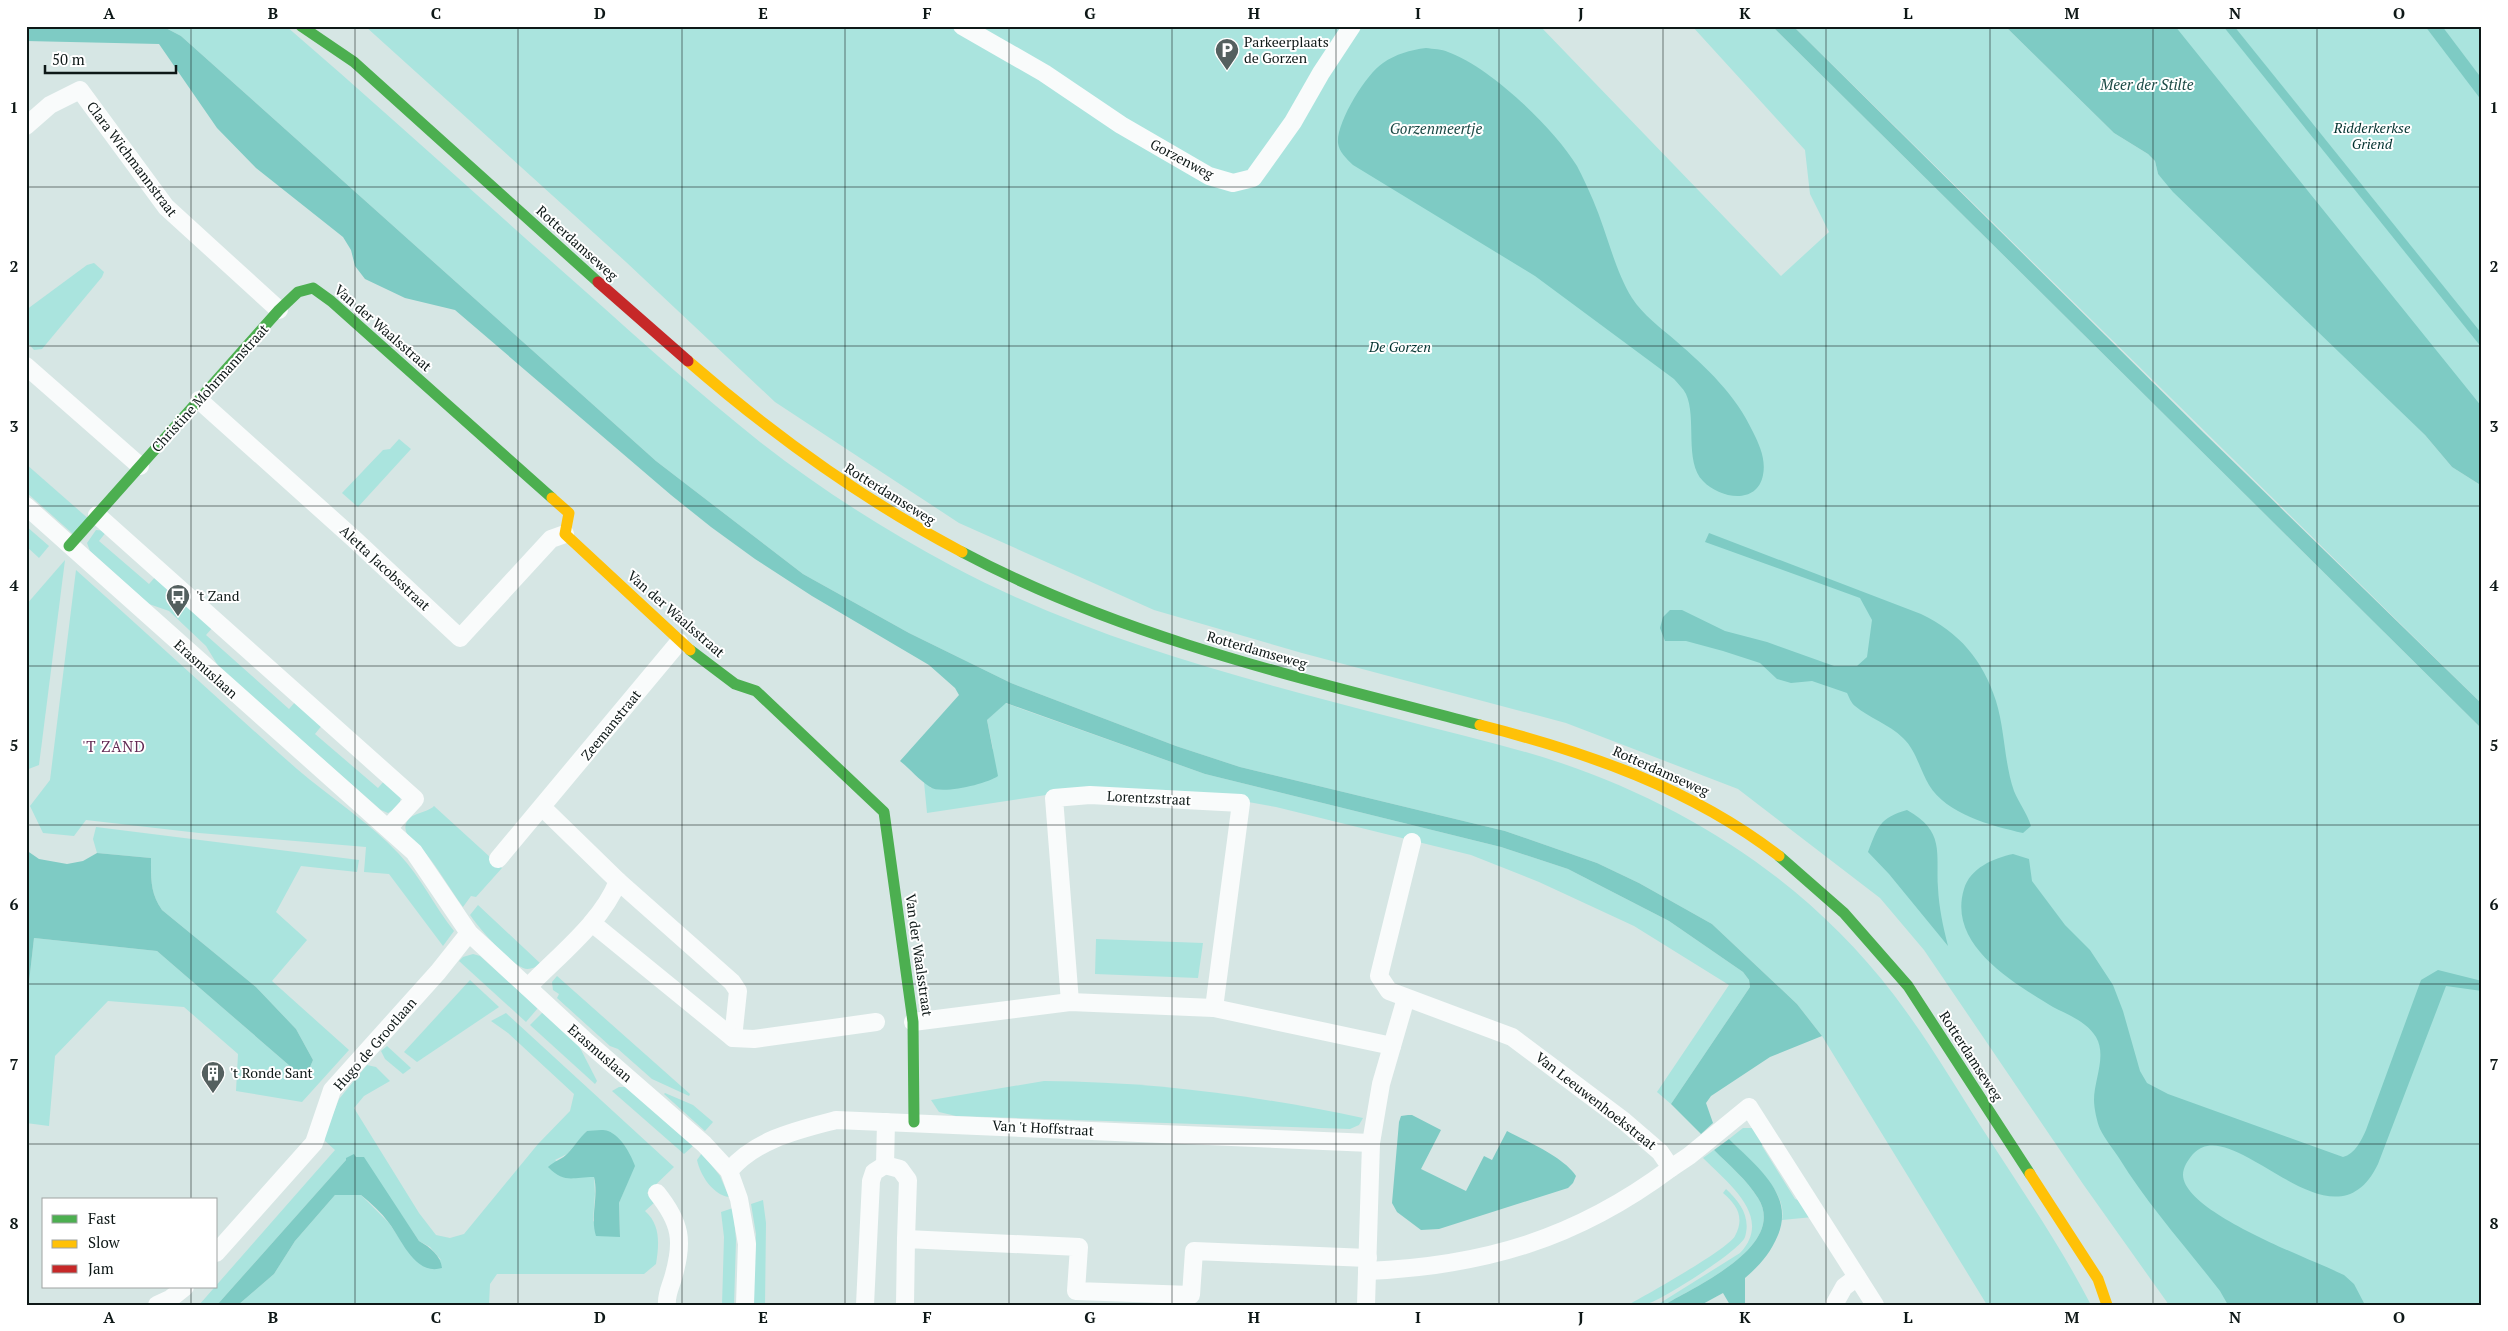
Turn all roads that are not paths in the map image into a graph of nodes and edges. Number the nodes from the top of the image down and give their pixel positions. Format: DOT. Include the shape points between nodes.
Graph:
graph roads {
  1 [pos="301,26"];
  2 [pos="962,26"];
  3 [pos="1352,26"];
  4 [pos="332,33"];
  5 [pos="354,62"];
  6 [pos="26,126"];
  7 [pos="279,310"];
  8 [pos="26,366"];
  9 [pos="199,400"];
  10 [pos="140,466"];
  11 [pos="26,506"];
  12 [pos="97,515"];
  13 [pos="565,534"];
  14 [pos="69,546"];
  15 [pos="680,642"];
  16 [pos="543,808"];
  17 [pos="388,828"];
  18 [pos="1412,842"];
  19 [pos="498,859"];
  20 [pos="618,881"];
  21 [pos="592,923"];
  22 [pos="469,933"];
  23 [pos="528,987"];
  24 [pos="1406,998"];
  25 [pos="1070,1002"];
  26 [pos="1214,1008"];
  27 [pos="876,1022"];
  28 [pos="913,1022"];
  29 [pos="733,1038"];
  30 [pos="1392,1046"];
  31 [pos="886,1122"];
  32 [pos="914,1122"];
  33 [pos="1371,1143"];
  34 [pos="885,1165"];
  35 [pos="1670,1168"];
  36 [pos="729,1171"];
  37 [pos="657,1193"];
  38 [pos="906,1239"];
  39 [pos="218,1251"];
  40 [pos="1367,1265"];
  41 [pos="1857,1277"];
  42 [pos="2098,1279"];
  43 [pos="184,1288"];
  44 [pos="1076,1298"];
  45 [pos="2120,1298"];
  46 [pos="1191,1300"];
  47 [pos="166,1303"];
  48 [pos="667,1305"];
  49 [pos="745,1305"];
  50 [pos="865,1305"];
  51 [pos="905,1305"];
  52 [pos="1366,1305"];
  53 [pos="1834,1305"];
  54 [pos="1875,1305"];
  55 [pos="2107,1305"];
  1 -- 5 [label="main road, Rotterdamseweg"];
  2 -- 3 [label="street, Gorzenweg" via="1044,73 1129,130 1209,176 1233,183 1253,178 1293,122"];
  4 -- 5 [label="main road, Rotterdamseweg"];
  5 -- 42 [label="main road, Rotterdamseweg" via="715,386 831,474 935,539 1034,588 1140,631 1209,653 1567,749 1625,769 1717,814 1781,857 1842,911 1908,986"];
  6 -- 7 [label="street, Clara Wichmannstraat" via="50,105 80,90 166,207"];
  7 -- 9 [label="main road, Christine Mohrmannstraat"];
  7 -- 13 [label="main road, Van der Waalsstraat" via="298,292 313,288 331,301 569,513"];
  8 -- 10 [label="street"];
  9 -- 10 [label="main road, Christine Mohrmannstraat"];
  9 -- 13 [label="street, Aletta Jacobsstraat" via="460,638 551,539"];
  10 -- 12 [label="main road, Christine Mohrmannstraat"];
  11 -- 14 [label="street, Erasmuslaan"];
  12 -- 14 [label="main road, Christine Mohrmannstraat"];
  12 -- 17 [label="street" via="415,799"];
  13 -- 15 [label="main road, Van der Waalsstraat"];
  14 -- 17 [label="street, Erasmuslaan"];
  15 -- 16 [label="street, Zeemanstraat"];
  15 -- 28 [label="main road, Van der Waalsstraat" via="735,684 756,691 884,812"];
  16 -- 19 [label="street, Zeemanstraat"];
  16 -- 20 [label="street"];
  17 -- 22 [label="street, Erasmuslaan" via="414,852"];
  18 -- 24 [label="street, Van Leeuwenhoekstraat" via="1379,976 1389,991"];
  20 -- 21 [label="street" via="611,899"];
  20 -- 29 [label="street" via="732,982 738,991"];
  21 -- 23 [label="street"];
  21 -- 29 [label="street"];
  22 -- 23 [label="street, Erasmuslaan"];
  22 -- 39 [label="street, Hugo de Grootlaan" via="332,1090 314,1143"];
  23 -- 36 [label="street, Erasmuslaan" via="704,1144"];
  24 -- 30 [label="street"];
  24 -- 35 [label="street, Van Leeuwenhoekstraat" via="1512,1036 1624,1121 1660,1152"];
  25 -- 26 [label="street"];
  25 -- 26 [label="street, Lorentzstraat" via="1054,798 1090,795 1241,803"];
  25 -- 28 [label="street"];
  26 -- 30 [label="street"];
  27 -- 29 [label="street" via="754,1039"];
  28 -- 32 [label="main road, Van der Waalsstraat"];
  30 -- 33 [label="street"];
  31 -- 32 [label="street, Van 't Hoffstraat"];
  31 -- 34 [label="street"];
  31 -- 36 [label="street, Van 't Hoffstraat" via="836,1120 790,1132 744,1156"];
  32 -- 33 [label="street, Van 't Hoffstraat"];
  33 -- 40 [label="street"];
  34 -- 38 [label="street" via="900,1169 908,1180"];
  34 -- 50 [label="street" via="874,1172 871,1180"];
  35 -- 40 [label="street" via="1612,1208 1528,1245 1472,1260 1419,1269"];
  35 -- 41 [label="street" via="1749,1107"];
  36 -- 49 [label="street, Erasmuslaan" via="739,1199 747,1244"];
  37 -- 48 [label="street" via="672,1212 680,1233"];
  38 -- 44 [label="street" via="1079,1247"];
  38 -- 51 [label="street"];
  40 -- 46 [label="street" via="1194,1251"];
  40 -- 52 [label="street"];
  41 -- 53 [label="street" via="1844,1287"];
  41 -- 54 [label="street"];
  42 -- 45 [label="main road, Rotterdamseweg"];
  42 -- 55 [label="main road, Rotterdamseweg"];
  43 -- 47 [label="street"];
  44 -- 46 [label="street"];
}
